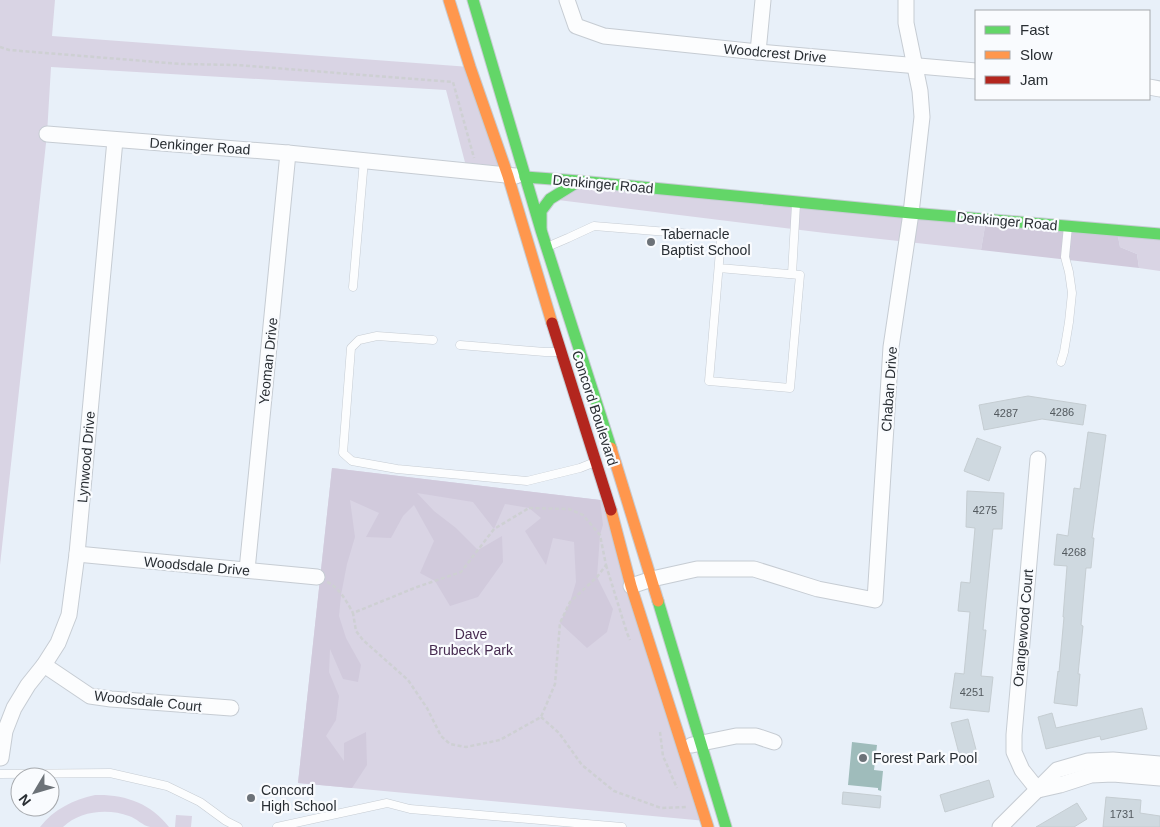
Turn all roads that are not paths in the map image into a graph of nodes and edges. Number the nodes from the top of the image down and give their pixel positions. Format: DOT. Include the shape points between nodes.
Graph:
graph roads {
  1 [pos="449,0"];
  2 [pos="473,0"];
  3 [pos="567,0"];
  4 [pos="763,0"];
  5 [pos="906,0"];
  6 [pos="758,52"];
  7 [pos="914,65"];
  8 [pos="975,71"];
  9 [pos="47,134"];
  10 [pos="115,140"];
  11 [pos="288,152"];
  12 [pos="364,160"];
  13 [pos="508,176"];
  14 [pos="525,177"];
  15 [pos="579,181"];
  16 [pos="796,202"];
  17 [pos="911,213"];
  18 [pos="1068,226"];
  19 [pos="541,230"];
  20 [pos="1160,234"];
  21 [pos="546,247"];
  22 [pos="719,268"];
  23 [pos="792,274"];
  24 [pos="353,287"];
  25 [pos="433,340"];
  26 [pos="460,345"];
  27 [pos="560,352"];
  28 [pos="1061,362"];
  29 [pos="1038,460"];
  30 [pos="596,462"];
  31 [pos="77,554"];
  32 [pos="247,570"];
  33 [pos="317,577"];
  34 [pos="652,579"];
  35 [pos="631,586"];
  36 [pos="44,665"];
  37 [pos="231,708"];
  38 [pos="774,742"];
  39 [pos="700,743"];
  40 [pos="683,746"];
  41 [pos="1,758"];
  42 [pos="1160,764"];
  43 [pos="0,774"];
  44 [pos="1160,778"];
  45 [pos="1038,790"];
  46 [pos="238,827"];
  47 [pos="277,827"];
  48 [pos="622,827"];
  49 [pos="708,827"];
  50 [pos="726,827"];
  51 [pos="1000,827"];
  1 -- 13 [label="street, Concord Boulevard"];
  2 -- 14 [label="street, Concord Boulevard"];
  3 -- 6 [label="street, Woodcrest Drive" via="576,26 604,36"];
  4 -- 6 [label="street"];
  5 -- 7 [label="street, Chaban Drive" via="906,24"];
  6 -- 7 [label="street, Woodcrest Drive"];
  7 -- 8 [label="street, Woodcrest Drive"];
  7 -- 17 [label="street, Chaban Drive" via="922,117"];
  9 -- 10 [label="street, Denkinger Road"];
  10 -- 11 [label="street, Denkinger Road"];
  10 -- 31 [label="street, Lynwood Drive"];
  11 -- 12 [label="street, Denkinger Road"];
  11 -- 32 [label="street, Yeoman Drive"];
  12 -- 13 [label="street, Denkinger Road"];
  12 -- 24 [label="lane"];
  13 -- 14 [label="street, Denkinger Road"];
  13 -- 27 [label="street, Concord Boulevard"];
  14 -- 15 [label="street, Denkinger Road"];
  14 -- 19 [label="street, Concord Boulevard"];
  15 -- 16 [label="street, Denkinger Road"];
  15 -- 19 [label="street" via="550,199 541,211"];
  16 -- 17 [label="street, Denkinger Road"];
  16 -- 23 [label="lane"];
  17 -- 18 [label="street, Denkinger Road"];
  17 -- 34 [label="street, Chaban Drive" via="891,348 875,600 818,589 754,569 698,569"];
  18 -- 20 [label="street, Denkinger Road"];
  18 -- 28 [label="lane" via="1065,257 1072,293"];
  19 -- 21 [label="street, Concord Boulevard"];
  21 -- 22 [label="lane" via="594,226 717,236 721,239"];
  21 -- 34 [label="street, Concord Boulevard"];
  22 -- 23 [label="lane"];
  22 -- 23 [label="lane" via="710,381 790,388 800,275"];
  25 -- 30 [label="lane" via="377,336 359,340 351,348 342,453 352,461 397,469 528,481"];
  26 -- 27 [label="lane"];
  27 -- 30 [label="street, Concord Boulevard"];
  29 -- 45 [label="street, Orangewood Court" via="1014,752 1022,770"];
  30 -- 35 [label="street, Concord Boulevard"];
  31 -- 32 [label="street, Woodsdale Drive"];
  31 -- 36 [label="street, Lynwood Drive" via="69,615 58,643"];
  32 -- 33 [label="street, Woodsdale Drive"];
  34 -- 35 [label="street"];
  34 -- 39 [label="street, Concord Boulevard"];
  35 -- 40 [label="street, Concord Boulevard"];
  36 -- 37 [label="street, Woodsdale Court" via="90,696"];
  36 -- 41 [label="street, Lynwood Drive" via="14,708 5,731"];
  38 -- 39 [label="street" via="756,736 736,736"];
  39 -- 40 [label="street"];
  39 -- 50 [label="street, Concord Boulevard"];
  40 -- 49 [label="street, Concord Boulevard"];
  42 -- 45 [label="street" via="1088,760 1057,770"];
  43 -- 46 [label="lane" via="110,773 167,786 200,802"];
  44 -- 45 [label="street" via="1091,775"];
  45 -- 51 [label="street"];
  47 -- 48 [label="lane" via="387,804 410,809"];
}
